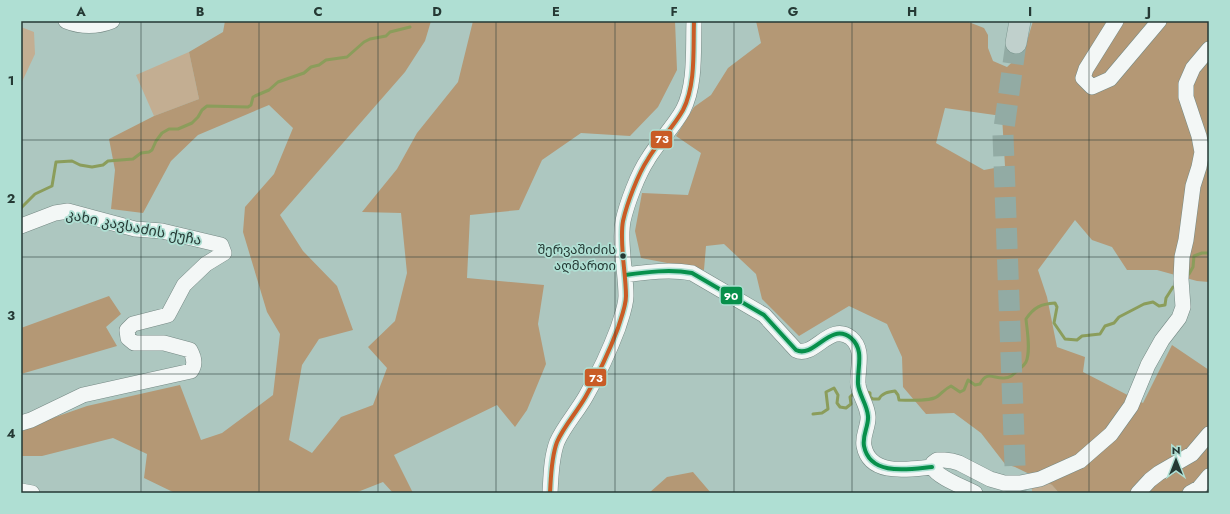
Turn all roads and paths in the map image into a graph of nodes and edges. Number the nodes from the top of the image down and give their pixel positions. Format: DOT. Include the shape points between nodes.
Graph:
graph roads {
  1 [pos="66,21"];
  2 [pos="112,21"];
  3 [pos="694,21"];
  4 [pos="1020,21"];
  5 [pos="1116,21"];
  6 [pos="1159,21"];
  7 [pos="1016,43"];
  8 [pos="1209,49"];
  9 [pos="21,226"];
  10 [pos="625,275"];
  11 [pos="21,424"];
  12 [pos="1209,434"];
  13 [pos="932,467"];
  14 [pos="1209,476"];
  15 [pos="21,491"];
  16 [pos="32,493"];
  17 [pos="550,493"];
  18 [pos="975,493"];
  19 [pos="1138,493"];
  20 [pos="1190,493"];
  1 -- 2 [label="street" via="88,26"];
  3 -- 10 [label="street" via="693,68 688,99 674,125 641,171 623,221"];
  4 -- 7 [label="highway"];
  5 -- 6 [label="street" via="1086,69 1083,78 1092,86 1110,79"];
  8 -- 13 [label="street" via="1193,68 1186,84 1186,97 1200,136 1202,152 1188,212 1182,257 1183,307 1179,318 1162,340 1148,365 1132,406 1111,434 1080,461 1040,479 1004,483 990,479 959,463 944,460 937,460"];
  9 -- 11 [label="street, კახი კავსაძის ქუჩა" via="55,213 68,212 135,229 162,231 221,245 224,253 206,264 184,286 168,315 134,324 127,330 128,338 134,343 164,343 190,350 194,358 191,371 83,395"];
  10 -- 13 [label="street" via="667,270 692,273 764,315 796,350 802,352 808,351 834,334 843,334 851,338 860,356 858,384 868,417 864,446 869,457 879,466 889,469"];
  10 -- 17 [label="street" via="626,298 618,328 586,397 557,443"];
  12 -- 19 [label="street" via="1192,454 1159,473"];
  13 -- 18 [label="street" via="941,475"];
  14 -- 20 [label="street" via="1199,488"];
  15 -- 16 [label="street"];
}
